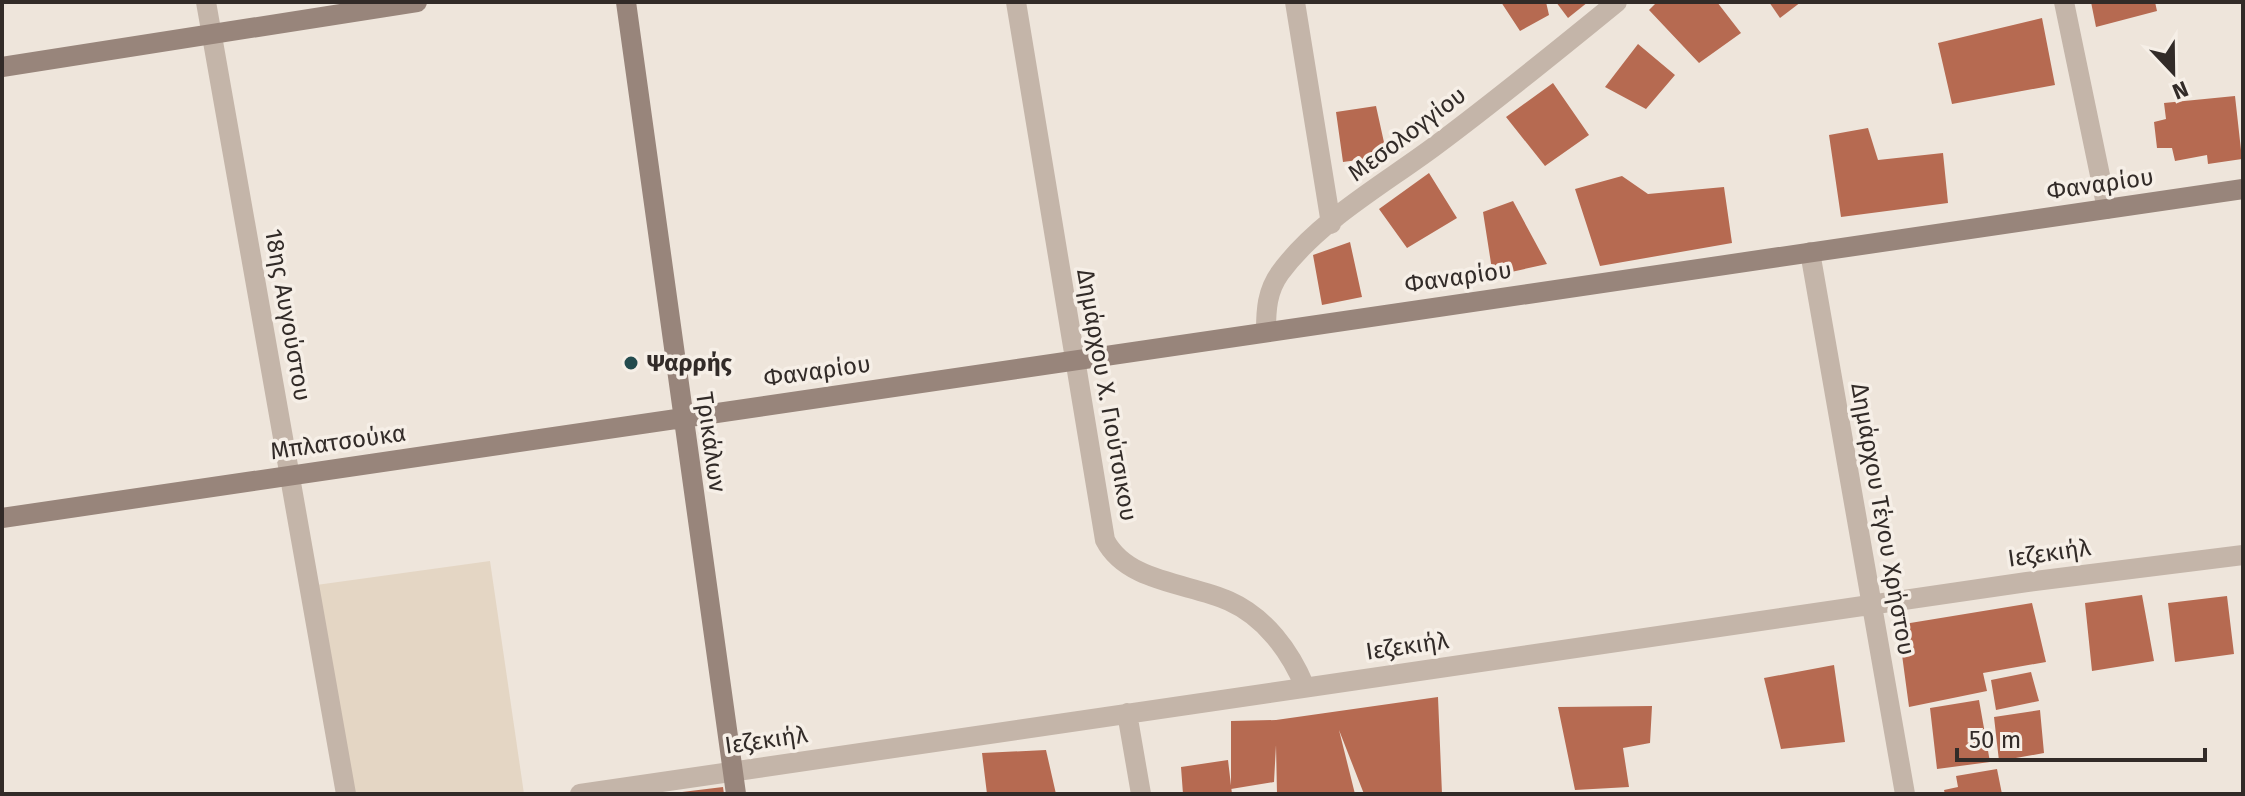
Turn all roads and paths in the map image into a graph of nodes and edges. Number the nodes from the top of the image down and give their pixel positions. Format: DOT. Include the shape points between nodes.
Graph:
graph roads {
  1 [pos="206,2"];
  2 [pos="417,2"];
  3 [pos="626,2"];
  4 [pos="1016,2"];
  5 [pos="1295,2"];
  6 [pos="1617,2"];
  7 [pos="2064,2"];
  8 [pos="213,34"];
  9 [pos="2,67"];
  10 [pos="2243,189"];
  11 [pos="2107,209"];
  12 [pos="1331,224"];
  13 [pos="1810,252"];
  14 [pos="1266,331"];
  15 [pos="1074,359"];
  16 [pos="681,417"];
  17 [pos="290,475"];
  18 [pos="2,518"];
  19 [pos="2243,555"];
  20 [pos="1872,606"];
  21 [pos="1305,687"];
  22 [pos="1127,713"];
  23 [pos="732,771"];
  24 [pos="346,794"];
  25 [pos="580,794"];
  26 [pos="736,794"];
  27 [pos="1141,794"];
  28 [pos="1905,794"];
  1 -- 8 [label="street, 18ης Αυγούστου"];
  2 -- 8 [label="main road"];
  3 -- 16 [label="main road, Τρικάλων"];
  4 -- 15 [label="street, Δημάρχου Χ. Γιούτσικου"];
  5 -- 12 [label="street"];
  6 -- 12 [label="street, Μεσολογγίου"];
  7 -- 11 [label="street"];
  8 -- 9 [label="main road"];
  8 -- 17 [label="street, 18ης Αυγούστου"];
  10 -- 11 [label="main road, Φαναρίου"];
  11 -- 13 [label="main road, Φαναρίου"];
  12 -- 14 [label="street, Μεσολογγίου" via="1273,284"];
  13 -- 14 [label="main road, Φαναρίου"];
  13 -- 20 [label="street, Δημάρχου Τέγου Χρήστου"];
  14 -- 15 [label="main road, Φαναρίου"];
  15 -- 16 [label="main road, Φαναρίου"];
  15 -- 21 [label="street, Δημάρχου Χ. Γιούτσικου" via="1110,549 1135,568 1245,610 1282,644"];
  16 -- 17 [label="main road, Μπλατσούκα"];
  16 -- 23 [label="main road, Τρικάλων"];
  17 -- 18 [label="main road, Μπλατσούκα"];
  17 -- 24 [label="street, 18ης Αυγούστου"];
  19 -- 20 [label="street, Ιεζεκιήλ"];
  20 -- 21 [label="street, Ιεζεκιήλ"];
  20 -- 28 [label="street, Δημάρχου Τέγου Χρήστου"];
  21 -- 22 [label="street, Ιεζεκιήλ"];
  22 -- 23 [label="street, Ιεζεκιήλ"];
  22 -- 27 [label="street"];
  23 -- 25 [label="street, Ιεζεκιήλ"];
  23 -- 26 [label="main road, Τρικάλων"];
}
